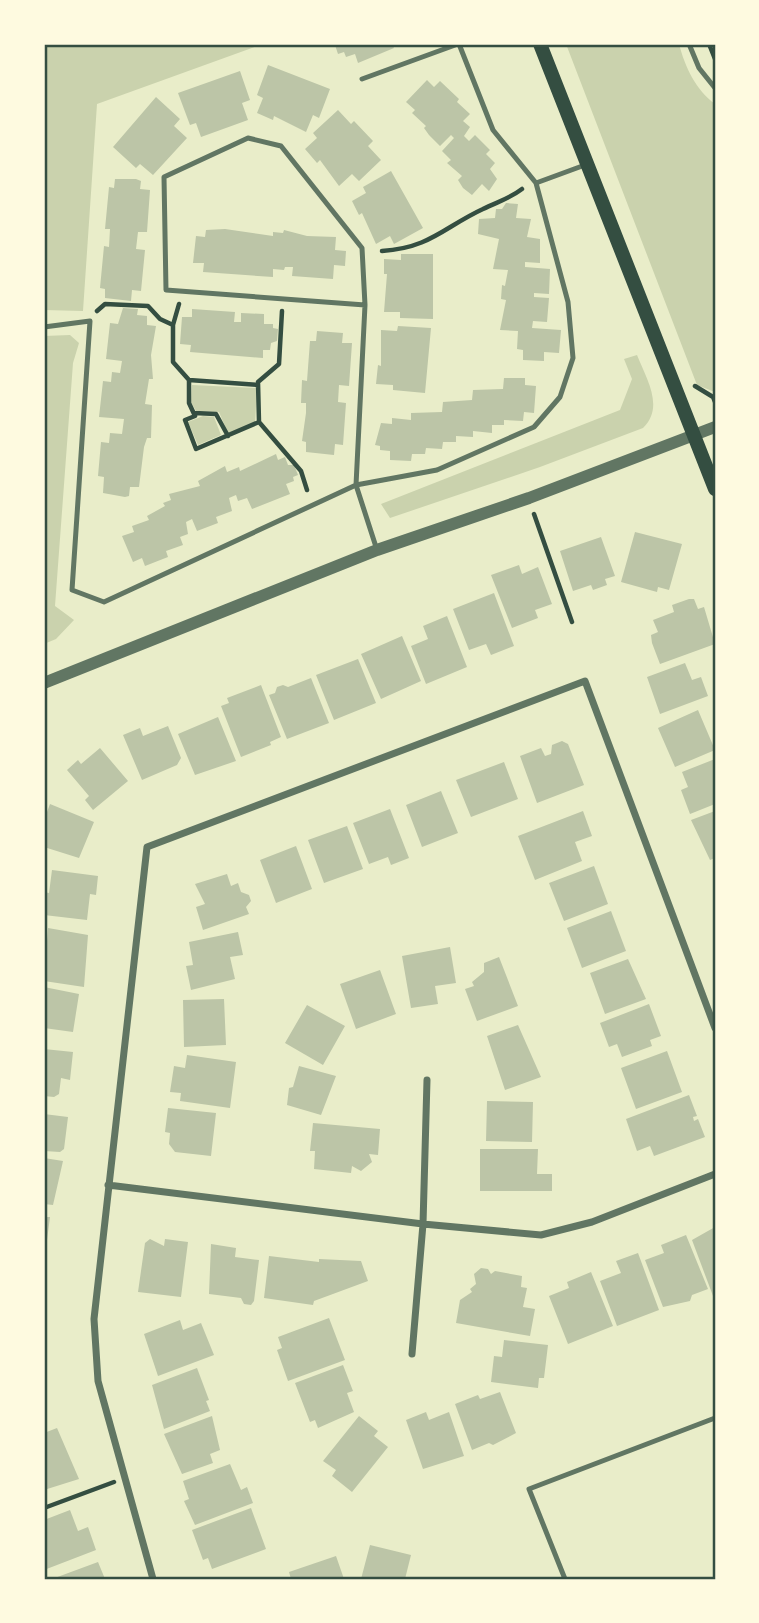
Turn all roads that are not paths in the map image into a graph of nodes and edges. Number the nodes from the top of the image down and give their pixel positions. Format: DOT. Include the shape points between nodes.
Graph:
graph roads {
  1 [pos="459,44"];
  2 [pos="540,44"];
  3 [pos="689,44"];
  4 [pos="362,79"];
  5 [pos="715,88"];
  6 [pos="587,164"];
  7 [pos="536,183"];
  8 [pos="365,305"];
  9 [pos="44,327"];
  10 [pos="715,427"];
  11 [pos="695,435"];
  12 [pos="356,485"];
  13 [pos="715,489"];
  14 [pos="377,550"];
  15 [pos="44,683"];
  16 [pos="715,1028"];
  17 [pos="427,1080"];
  18 [pos="715,1174"];
  19 [pos="108,1185"];
  20 [pos="423,1224"];
  21 [pos="412,1353"];
  22 [pos="715,1418"];
  23 [pos="153,1579"];
  24 [pos="565,1579"];
  1 -- 4 [label="lane"];
  1 -- 7 [label="lane" via="493,130"];
  2 -- 6 [label="main road"];
  3 -- 5 [label="lane" via="699,68"];
  6 -- 7 [label="lane"];
  6 -- 11 [label="main road"];
  7 -- 12 [label="lane" via="568,302 573,358 560,397 534,427 437,470"];
  8 -- 8 [label="lane" via="362,248 281,146 248,138 164,177 166,290"];
  8 -- 12 [label="lane"];
  9 -- 12 [label="lane" via="90,321 72,590 104,602"];
  10 -- 11 [label="street"];
  11 -- 13 [label="main road"];
  11 -- 14 [label="street"];
  12 -- 14 [label="lane"];
  14 -- 15 [label="street"];
  16 -- 19 [label="street" via="584,681 147,847"];
  17 -- 20 [label="street"];
  18 -- 20 [label="street" via="559,1233"];
  19 -- 20 [label="street"];
  19 -- 23 [label="street" via="94,1336 98,1381"];
  20 -- 21 [label="street"];
  22 -- 24 [label="lane" via="530,1489"];
}
